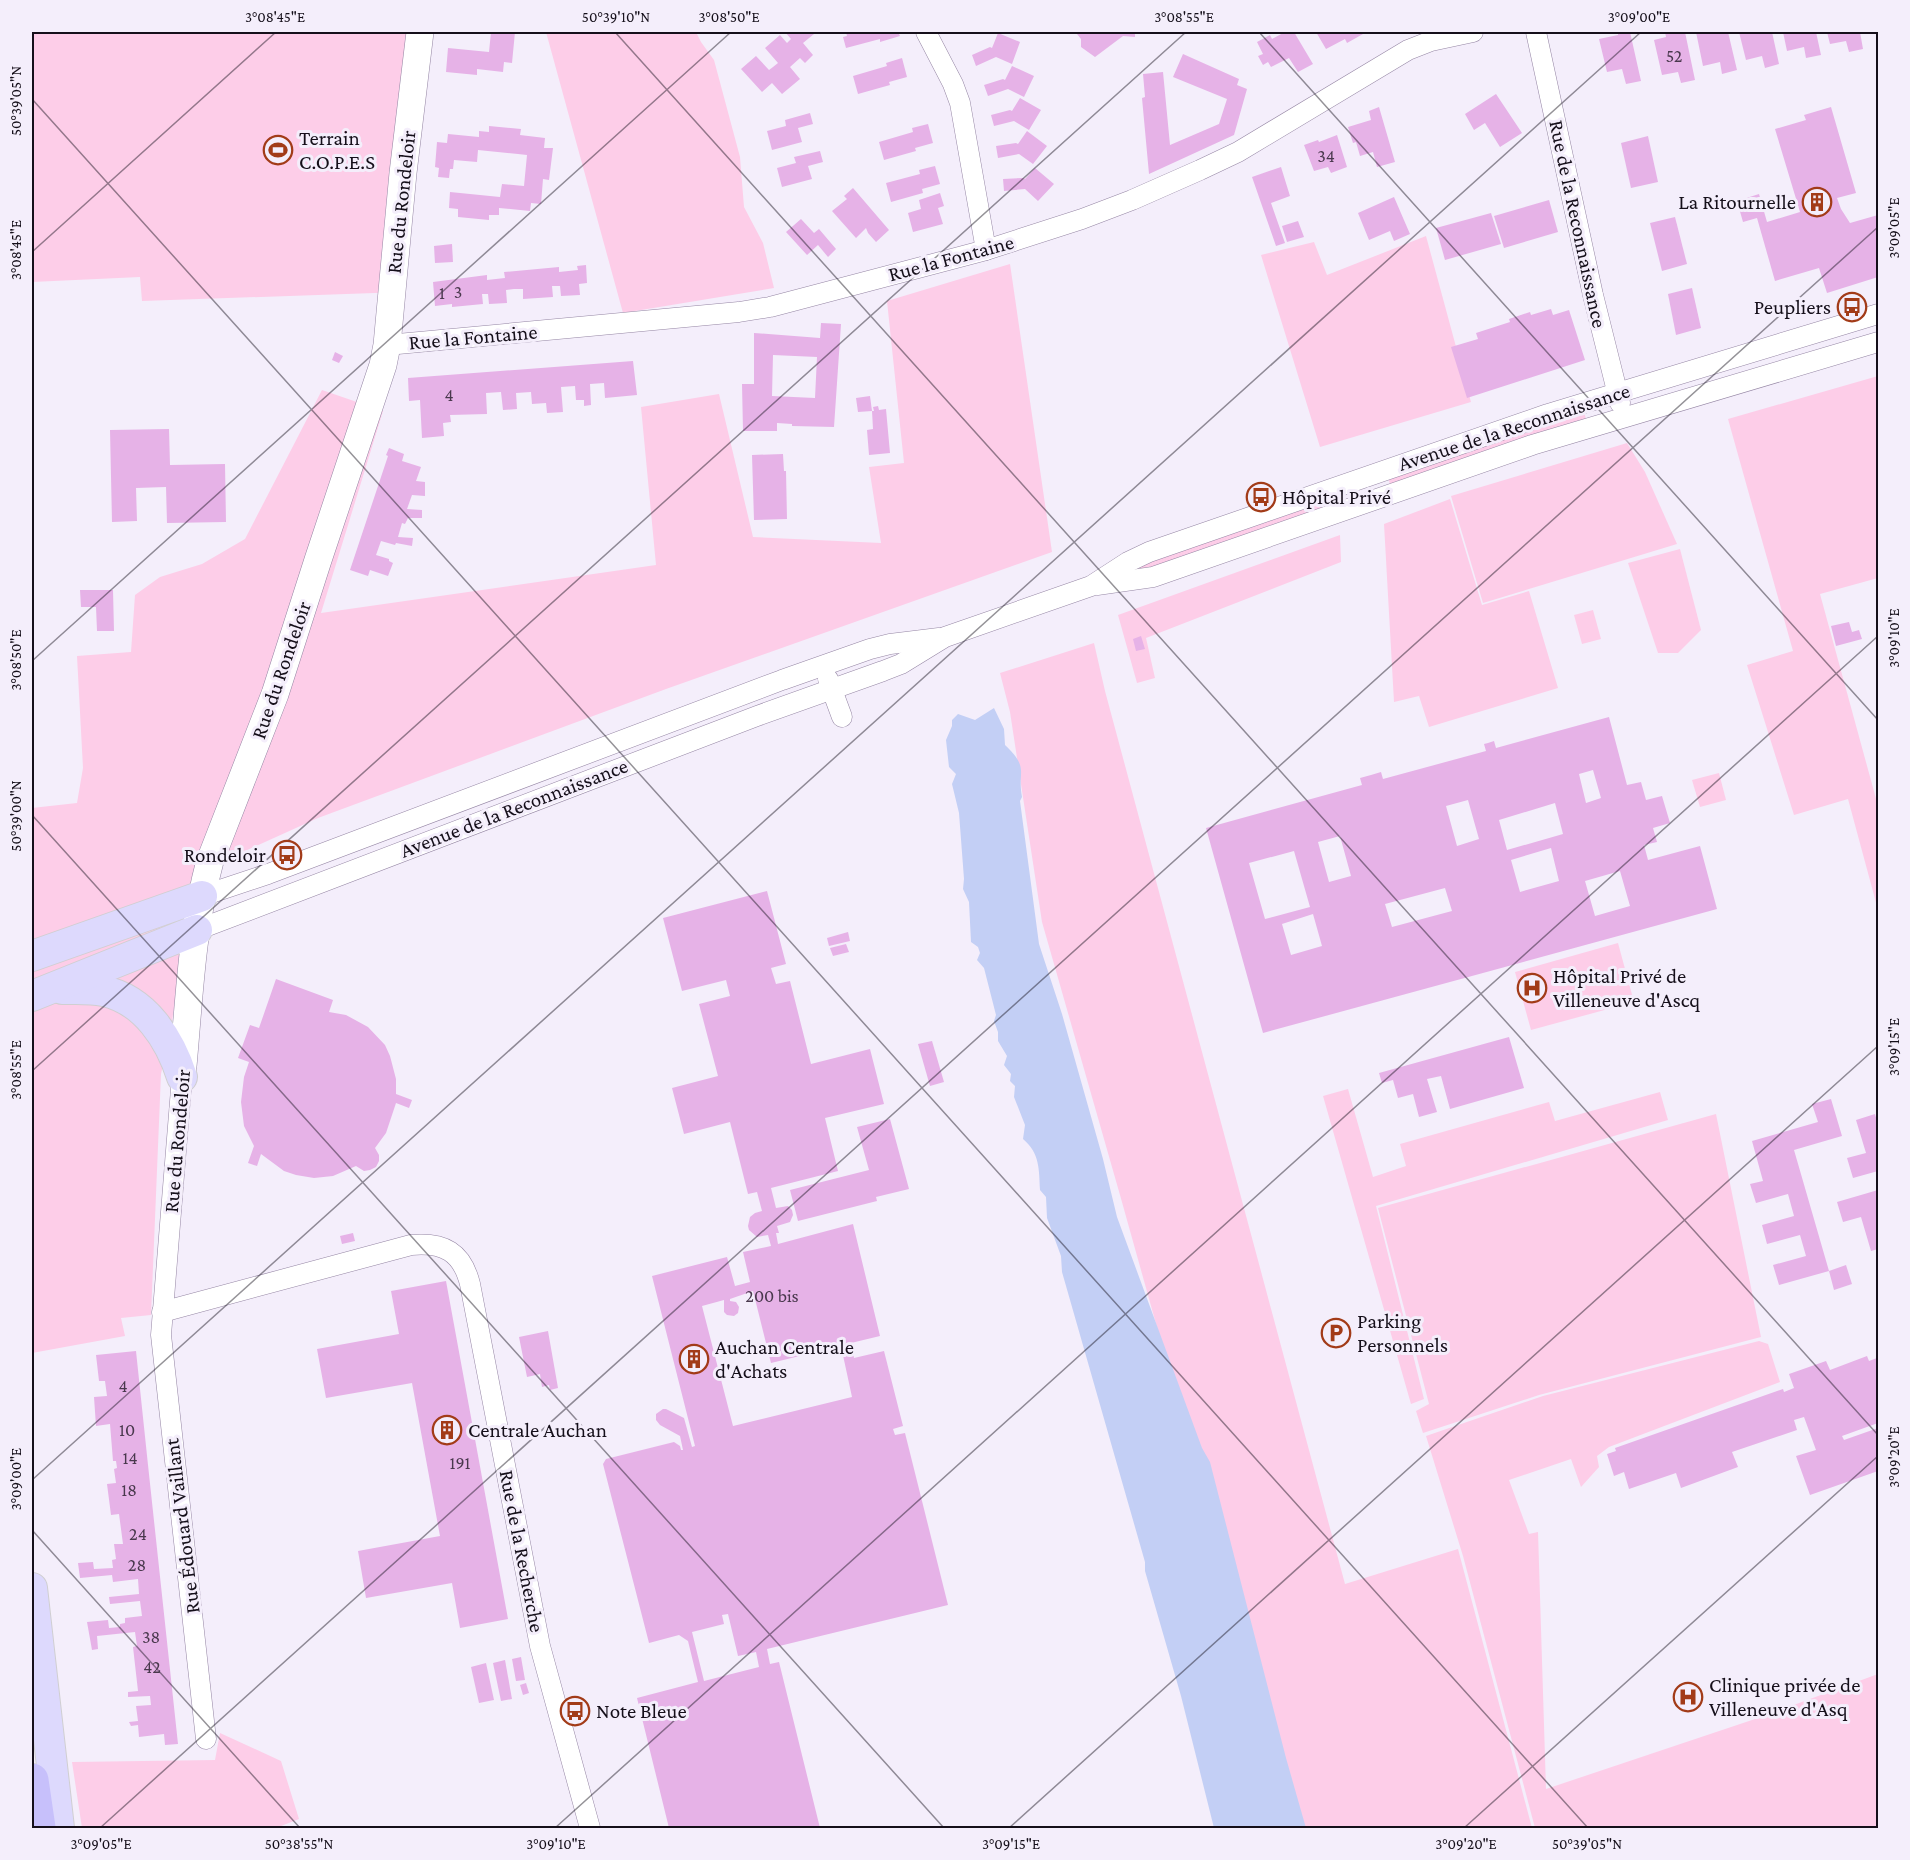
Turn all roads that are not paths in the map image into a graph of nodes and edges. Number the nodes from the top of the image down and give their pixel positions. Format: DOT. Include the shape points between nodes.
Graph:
graph roads {
  1 [pos="420,32"];
  2 [pos="926,32"];
  3 [pos="1473,32"];
  4 [pos="1536,32"];
  5 [pos="986,250"];
  6 [pos="1878,314"];
  7 [pos="1878,342"];
  8 [pos="387,345"];
  9 [pos="1616,393"];
  10 [pos="1624,416"];
  11 [pos="1091,586"];
  12 [pos="945,637"];
  13 [pos="824,665"];
  14 [pos="832,689"];
  15 [pos="842,717"];
  16 [pos="202,896"];
  17 [pos="197,930"];
  18 [pos="32,956"];
  19 [pos="41,993"];
  20 [pos="182,1077"];
  21 [pos="162,1312"];
  22 [pos="32,1588"];
  23 [pos="206,1739"];
  24 [pos="32,1780"];
  25 [pos="39,1828"];
  26 [pos="59,1828"];
  27 [pos="590,1828"];
  1 -- 8 [label="street, Rue du Rondeloir"];
  2 -- 5 [label="street" via="960,103"];
  3 -- 5 [label="street, Rue la Fontaine" via="1408,50 1238,152 1200,170 1082,219"];
  4 -- 9 [label="street, Rue de la Reconnaissance"];
  5 -- 8 [label="street, Rue la Fontaine" via="739,312"];
  6 -- 9 [label="street, Avenue de la Reconnaissance"];
  7 -- 10 [label="street, Avenue de la Reconnaissance"];
  8 -- 16 [label="street, Rue du Rondeloir" via="275,694 210,861"];
  9 -- 10 [label="street, Rue de la Reconnaissance"];
  9 -- 11 [label="street, Avenue de la Reconnaissance" via="1149,552"];
  10 -- 11 [label="street, Avenue de la Reconnaissance" via="1153,577"];
  11 -- 12 [label="street, Avenue de la Reconnaissance"];
  12 -- 13 [label="street, Avenue de la Reconnaissance" via="890,644"];
  12 -- 14 [label="street, Avenue de la Reconnaissance" via="901,664"];
  13 -- 14 [label="street"];
  13 -- 16 [label="street, Avenue de la Reconnaissance"];
  14 -- 15 [label="street"];
  14 -- 17 [label="street, Avenue de la Reconnaissance"];
  16 -- 17 [label="street, Rue du Rondeloir"];
  16 -- 18 [label="main road"];
  17 -- 19 [label="main road"];
  17 -- 20 [label="street, Rue du Rondeloir"];
  19 -- 20 [label="main road" via="86,988 133,1004 163,1035"];
  20 -- 21 [label="street, Rue du Rondeloir"];
  21 -- 23 [label="street, Rue Édouard Vaillant" via="164,1370"];
  21 -- 27 [label="street, Rue de la Recherche" via="411,1245 435,1245 458,1258 470,1284 543,1657"];
  22 -- 26 [label="main road"];
  24 -- 25 [label="highway"];
}
